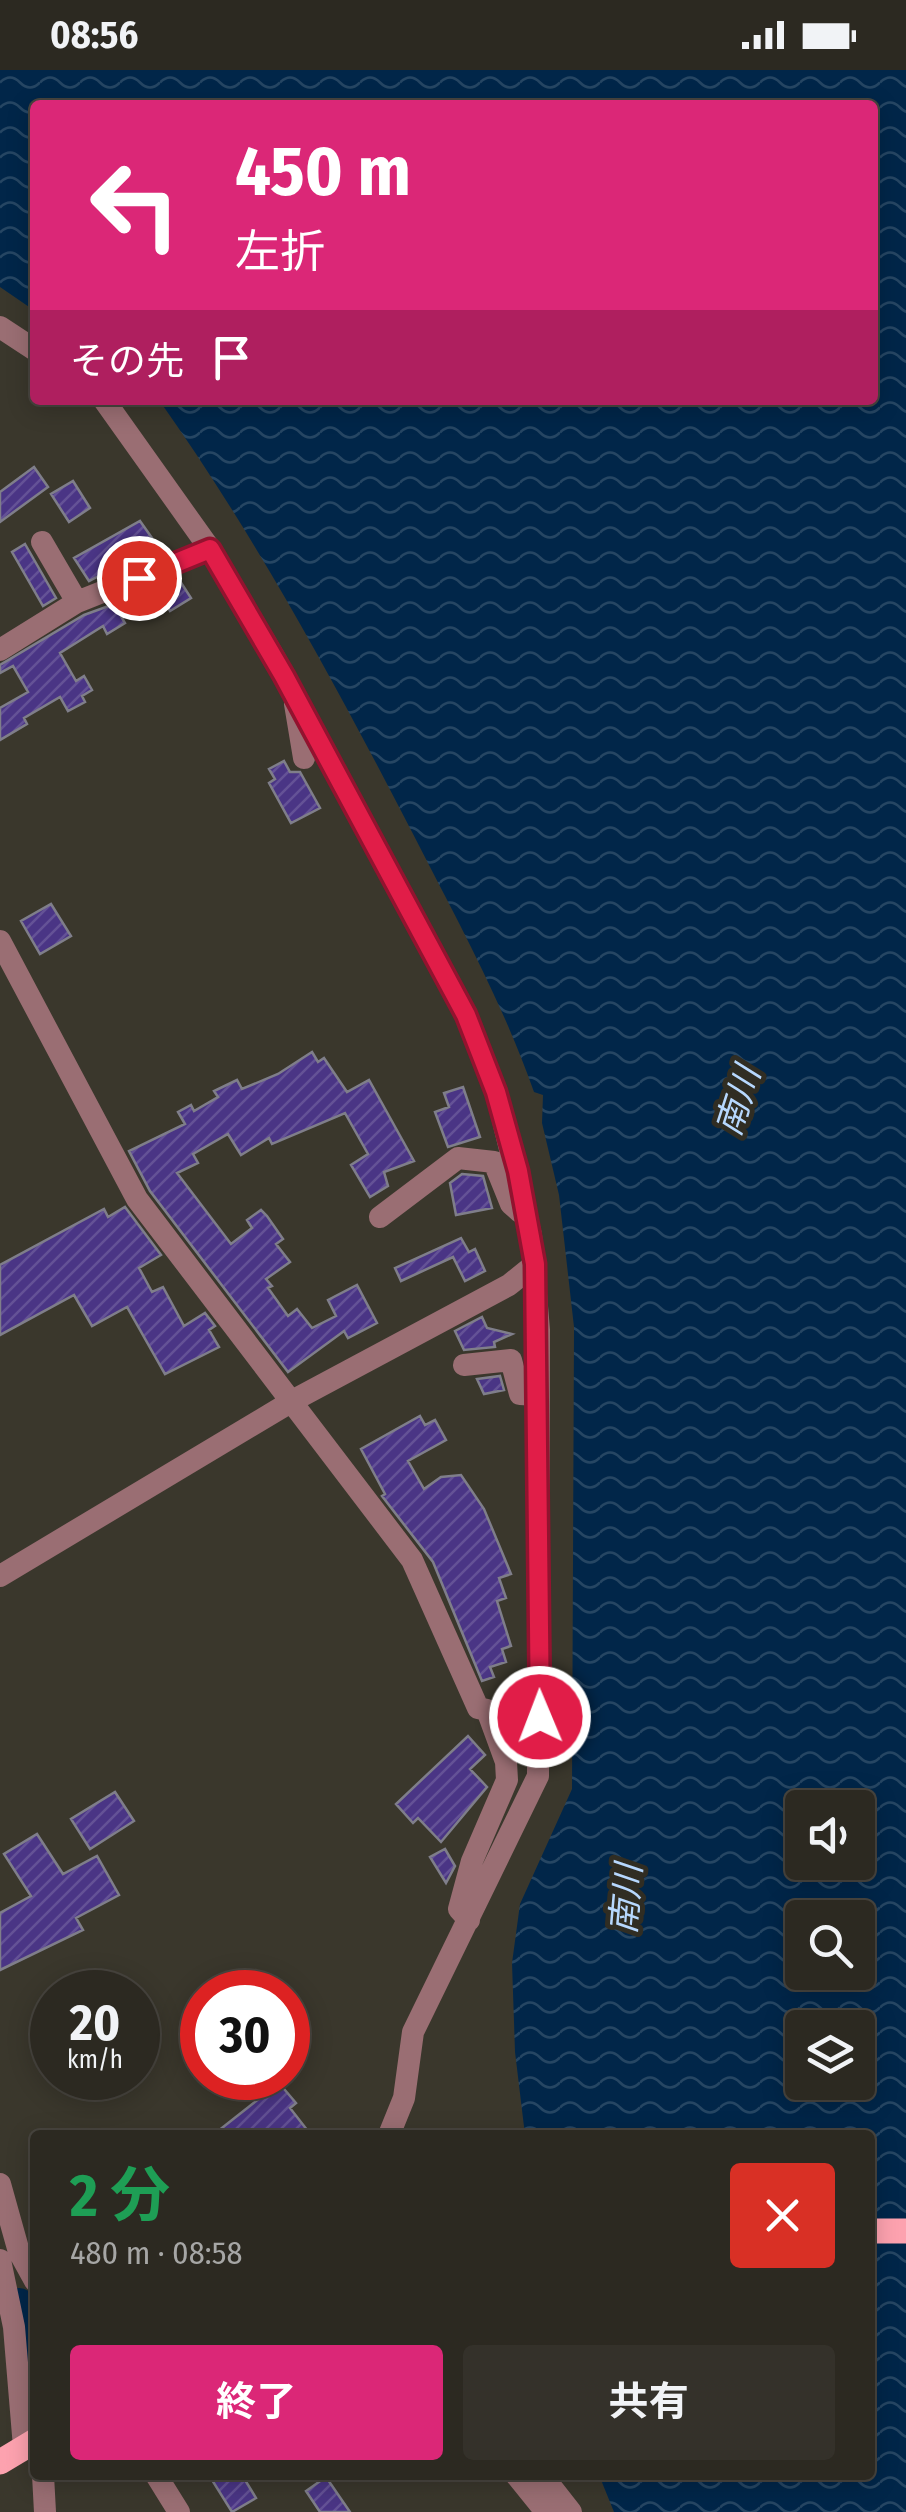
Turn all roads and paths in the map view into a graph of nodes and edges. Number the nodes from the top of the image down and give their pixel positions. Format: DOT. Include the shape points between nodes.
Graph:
graph roads {
  1 [pos="0,327"];
  2 [pos="30,347"];
  3 [pos="108,405"];
  4 [pos="42,542"];
  5 [pos="210,549"];
  6 [pos="77,602"];
  7 [pos="0,650"];
  8 [pos="296,696"];
  9 [pos="304,758"];
  10 [pos="0,942"];
  11 [pos="380,1217"];
  12 [pos="528,1220"];
  13 [pos="535,1264"];
  14 [pos="509,1285"];
  15 [pos="538,1330"];
  16 [pos="464,1365"];
  17 [pos="538,1396"];
  18 [pos="294,1400"];
  19 [pos="0,1576"];
  20 [pos="469,1920"];
  21 [pos="392,2130"];
  22 [pos="0,2184"];
  23 [pos="906,2230"];
  24 [pos="875,2231"];
  25 [pos="0,2260"];
  26 [pos="30,2272"];
  27 [pos="30,2444"];
  28 [pos="0,2462"];
  29 [pos="43,2480"];
  30 [pos="159,2480"];
  31 [pos="520,2480"];
  32 [pos="546,2480"];
  33 [pos="45,2512"];
  34 [pos="179,2512"];
  35 [pos="546,2512"];
  36 [pos="571,2512"];
  1 -- 2 [label="street"];
  3 -- 5 [label="street"];
  4 -- 6 [label="street"];
  5 -- 6 [label="street"];
  5 -- 8 [label="street"];
  6 -- 7 [label="street"];
  8 -- 9 [label="street"];
  8 -- 12 [label="street" via="466,1015 496,1092"];
  10 -- 18 [label="street" via="137,1199 254,1357"];
  11 -- 12 [label="street" via="458,1158 494,1162 511,1204"];
  12 -- 13 [label="street"];
  13 -- 14 [label="street"];
  13 -- 15 [label="street"];
  14 -- 15 [label="street"];
  14 -- 18 [label="street"];
  15 -- 17 [label="street"];
  16 -- 17 [label="street" via="511,1360 520,1394"];
  17 -- 20 [label="street" via="538,1776"];
  18 -- 19 [label="street"];
  18 -- 20 [label="street" via="412,1560 478,1708 486,1710 500,1740 507,1780 472,1861 459,1909"];
  20 -- 21 [label="street" via="413,2032 404,2098"];
  22 -- 26 [label="street"];
  23 -- 24 [label="main road"];
  25 -- 27 [label="street"];
  27 -- 28 [label="main road"];
  29 -- 33 [label="street"];
  30 -- 34 [label="street"];
  31 -- 35 [label="street"];
  32 -- 36 [label="street"];
}
